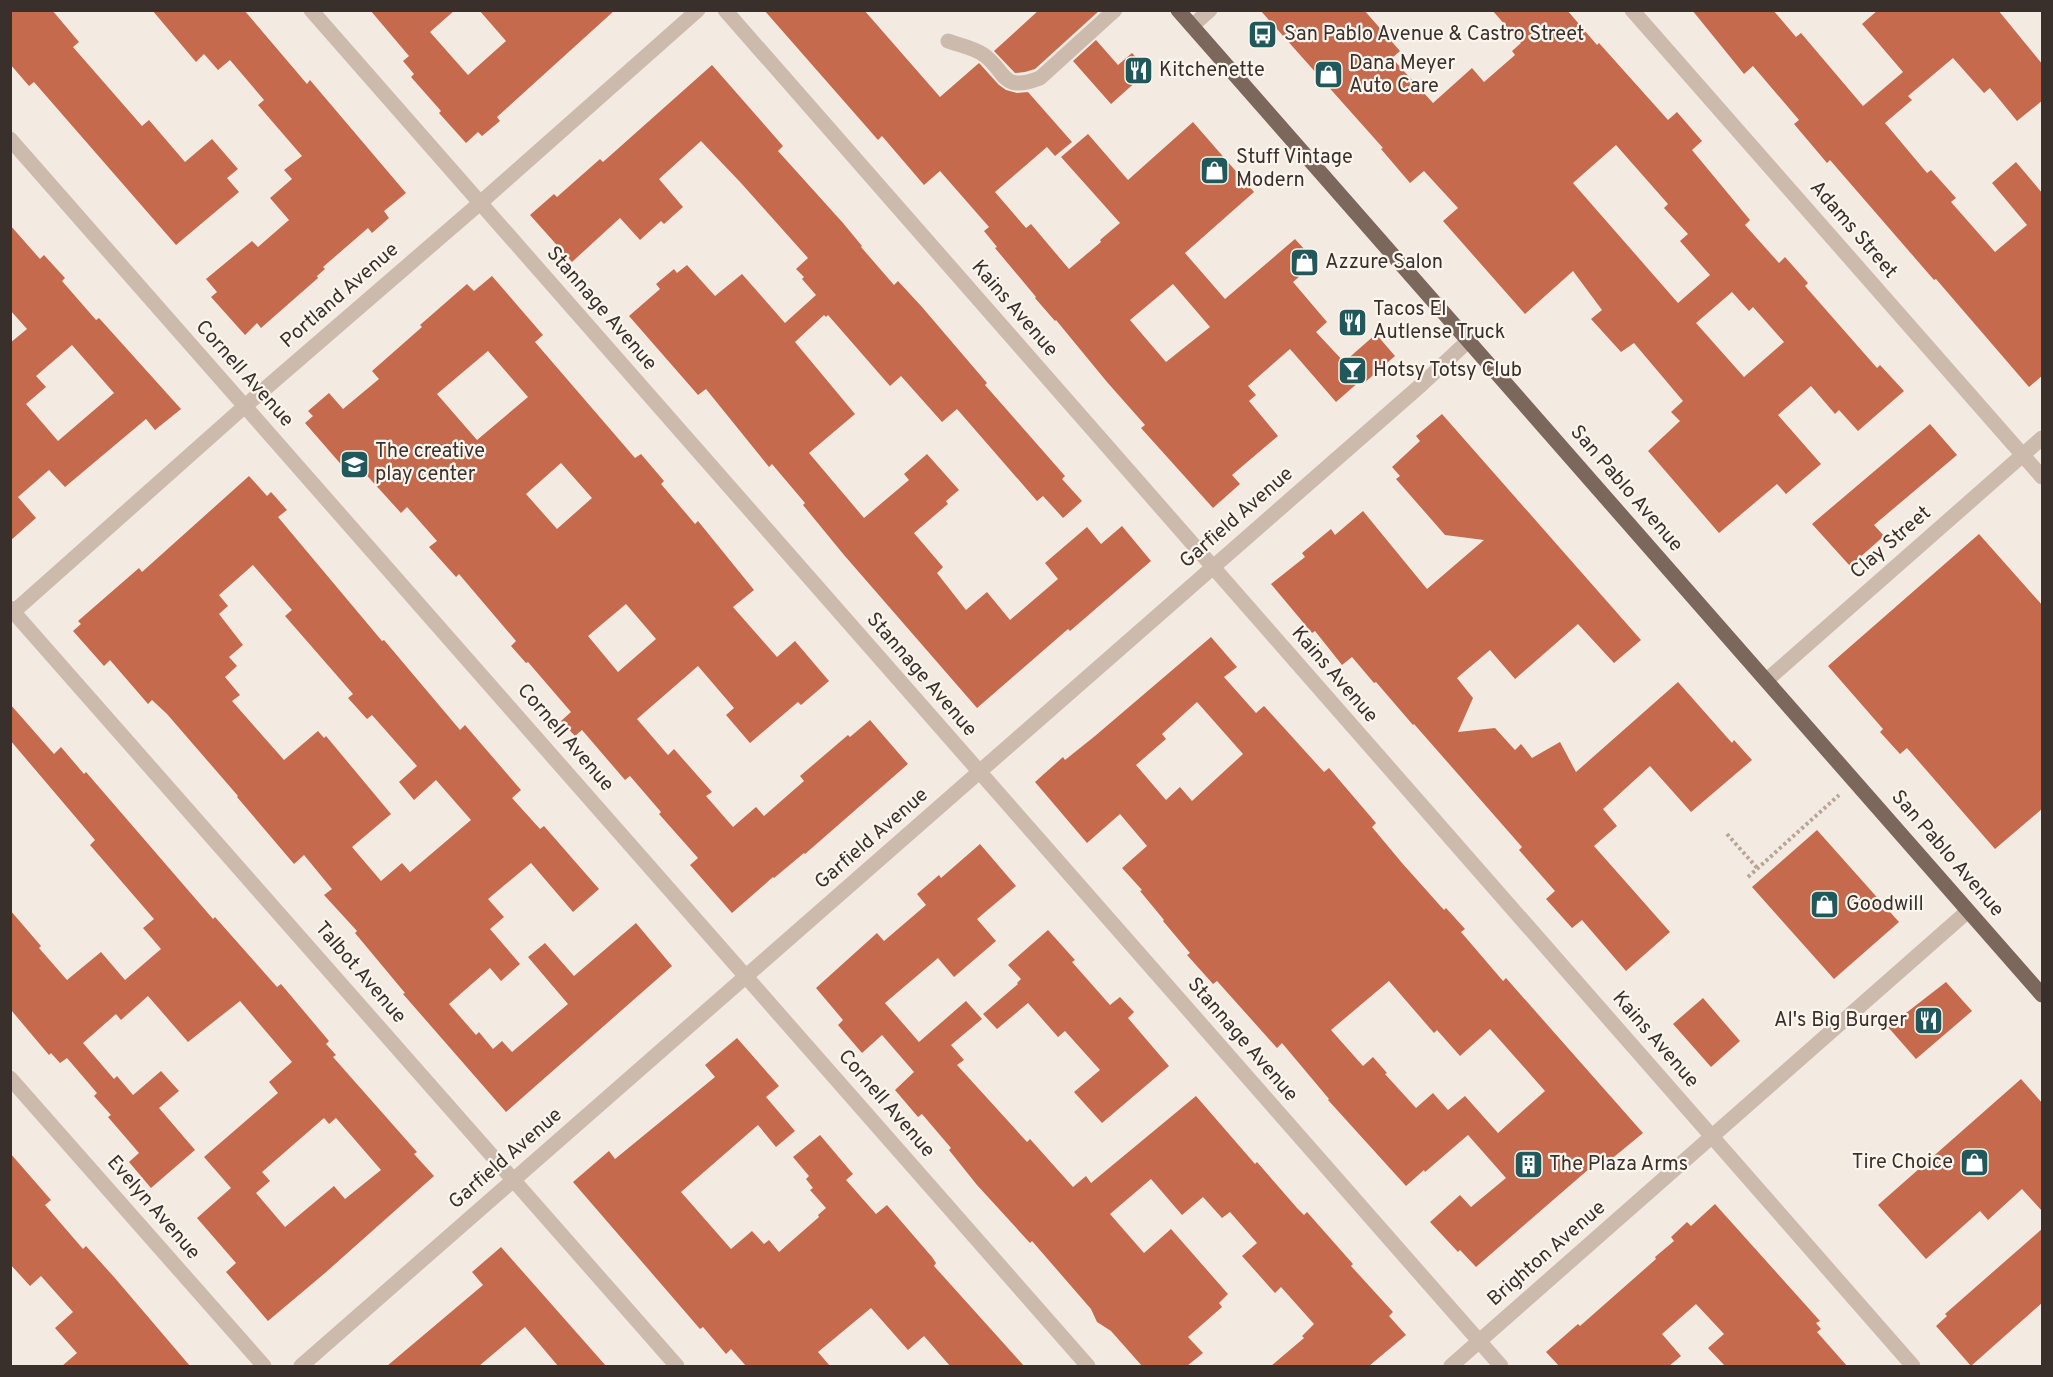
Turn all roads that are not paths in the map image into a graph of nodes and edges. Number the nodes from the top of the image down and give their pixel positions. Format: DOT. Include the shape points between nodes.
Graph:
graph roads {
  1 [pos="312,10"];
  2 [pos="698,10"];
  3 [pos="724,10"];
  4 [pos="1115,10"];
  5 [pos="1178,10"];
  6 [pos="1210,10"];
  7 [pos="1632,10"];
  8 [pos="1192,26"];
  9 [pos="948,41"];
  10 [pos="10,139"];
  11 [pos="480,203"];
  12 [pos="1468,341"];
  13 [pos="245,406"];
  14 [pos="2043,438"];
  15 [pos="2024,455"];
  16 [pos="2043,477"];
  17 [pos="1212,568"];
  18 [pos="12,612"];
  19 [pos="1767,680"];
  20 [pos="979,773"];
  21 [pos="1968,911"];
  22 [pos="746,977"];
  23 [pos="2043,995"];
  24 [pos="10,1078"];
  25 [pos="1712,1137"];
  26 [pos="514,1180"];
  27 [pos="1480,1342"];
  28 [pos="264,1366"];
  29 [pos="301,1366"];
  30 [pos="677,1366"];
  31 [pos="1088,1366"];
  32 [pos="1451,1366"];
  33 [pos="1501,1366"];
  34 [pos="1913,1366"];
  1 -- 11 [label="street, Stannage Avenue"];
  2 -- 11 [label="street, Portland Avenue"];
  3 -- 17 [label="street, Kains Avenue"];
  4 -- 9 [label="street" via="1040,78 1028,82 1004,78 984,54"];
  5 -- 8 [label="main road, San Pablo Avenue"];
  6 -- 8 [label="street"];
  7 -- 15 [label="street, Adams Street"];
  8 -- 12 [label="main road, San Pablo Avenue"];
  10 -- 13 [label="street, Cornell Avenue"];
  11 -- 13 [label="street, Portland Avenue"];
  11 -- 20 [label="street, Stannage Avenue"];
  12 -- 17 [label="street, Garfield Avenue"];
  12 -- 19 [label="main road, San Pablo Avenue"];
  13 -- 18 [label="street, Portland Avenue"];
  13 -- 22 [label="street, Cornell Avenue"];
  14 -- 15 [label="street, Clay Street"];
  15 -- 16 [label="street, Adams Street"];
  15 -- 19 [label="street, Clay Street"];
  17 -- 20 [label="street, Garfield Avenue"];
  17 -- 25 [label="street, Kains Avenue"];
  18 -- 26 [label="street, Talbot Avenue"];
  19 -- 21 [label="main road, San Pablo Avenue"];
  20 -- 22 [label="street, Garfield Avenue"];
  20 -- 27 [label="street, Stannage Avenue"];
  21 -- 23 [label="main road, San Pablo Avenue"];
  21 -- 25 [label="street, Brighton Avenue"];
  22 -- 26 [label="street, Garfield Avenue"];
  22 -- 31 [label="street, Cornell Avenue"];
  24 -- 28 [label="street, Evelyn Avenue"];
  25 -- 27 [label="street, Brighton Avenue"];
  25 -- 34 [label="street, Kains Avenue"];
  26 -- 29 [label="street, Garfield Avenue"];
  26 -- 30 [label="street, Talbot Avenue"];
  27 -- 32 [label="street, Brighton Avenue"];
  27 -- 33 [label="street, Stannage Avenue"];
}
